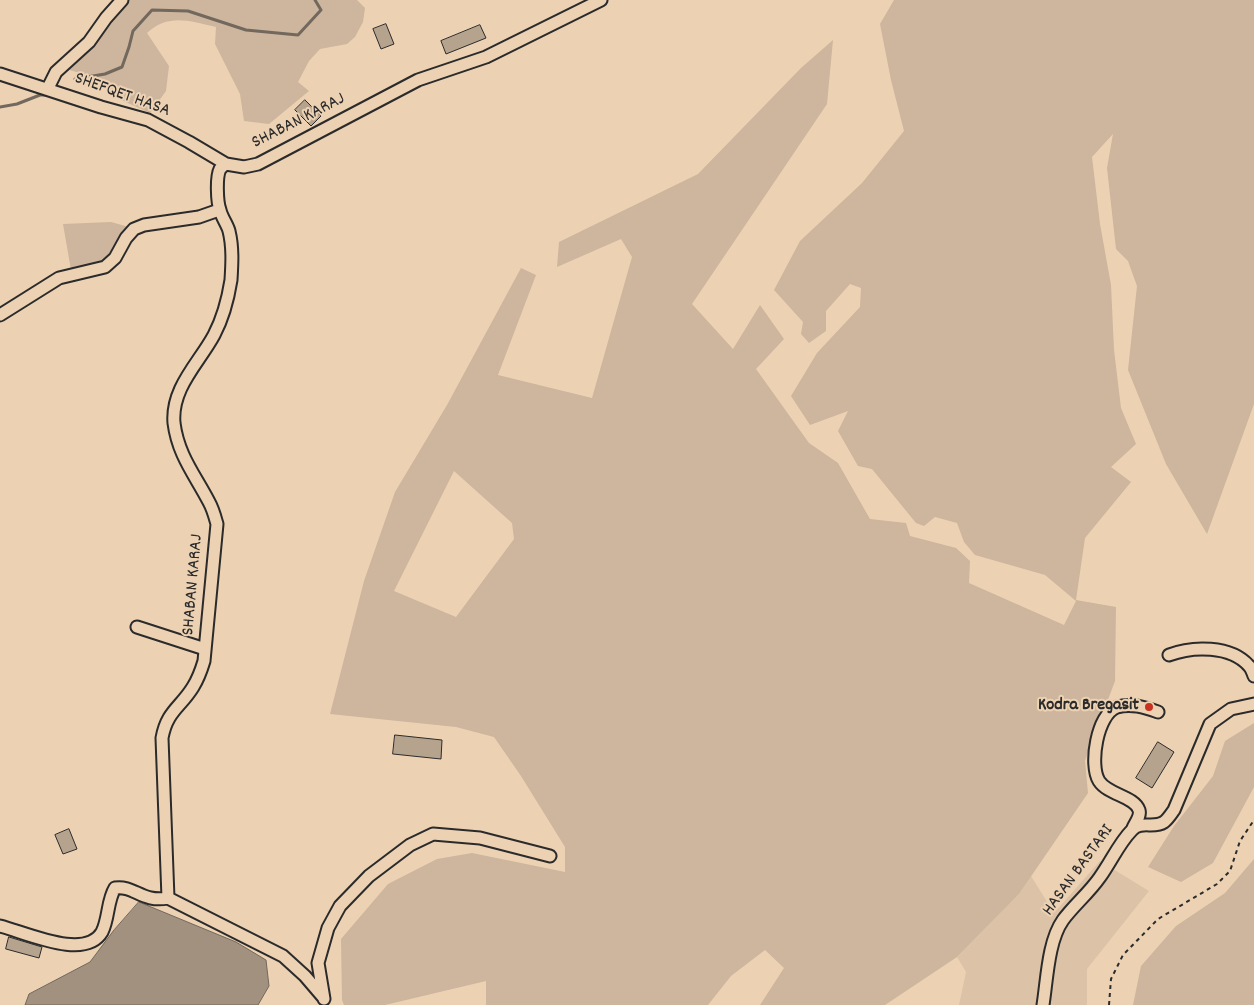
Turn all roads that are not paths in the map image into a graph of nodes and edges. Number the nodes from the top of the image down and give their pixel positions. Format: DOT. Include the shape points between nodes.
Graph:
graph roads {
  1 [pos="122,0"];
  2 [pos="602,0"];
  3 [pos="0,74"];
  4 [pos="48,88"];
  5 [pos="226,164"];
  6 [pos="219,210"];
  7 [pos="0,315"];
  8 [pos="137,627"];
  9 [pos="205,650"];
  10 [pos="1169,655"];
  11 [pos="1254,676"];
  12 [pos="1254,694"];
  13 [pos="1251,704"];
  14 [pos="1158,712"];
  15 [pos="1133,828"];
  16 [pos="550,856"];
  17 [pos="168,898"];
  18 [pos="0,926"];
  19 [pos="325,1002"];
  20 [pos="1043,1005"];
  1 -- 4 [label="street" via="89,42 56,72"];
  2 -- 5 [label="street, SHABAN KARAJ" via="486,57 418,80 258,164 244,167"];
  3 -- 4 [label="street, SHEFQET HASA"];
  4 -- 5 [label="street, SHEFQET HASA" via="148,120"];
  5 -- 6 [label="street, SHABAN KARAJ" via="220,169 218,178"];
  6 -- 7 [label="street" via="198,218 134,229 115,258 105,266 59,278"];
  6 -- 9 [label="street, SHABAN KARAJ" via="229,230 232,255 225,308 214,334 175,400 174,422 187,465 210,503 217,524"];
  8 -- 9 [label="street"];
  9 -- 17 [label="street, SHABAN KARAJ" via="200,675 171,713 164,725 162,738"];
  10 -- 11 [label="street" via="1182,650 1201,649 1230,652 1249,666"];
  12 -- 13 [label="street"];
  13 -- 15 [label="street, HASAN BASTARI" via="1231,709 1210,724 1174,810 1166,820 1156,825 1142,824"];
  14 -- 15 [label="street" via="1136,705 1114,708 1102,724 1096,745 1098,780 1112,793 1133,802 1139,809"];
  15 -- 20 [label="street, HASAN BASTARI" via="1092,890 1058,927"];
  16 -- 19 [label="street" via="480,838 433,834 410,844 369,876 340,906 328,928 318,963"];
  17 -- 18 [label="street" via="145,898 124,887 116,888 111,894 103,930 88,944 80,946"];
  17 -- 19 [label="street" via="283,956 305,976"];
}
